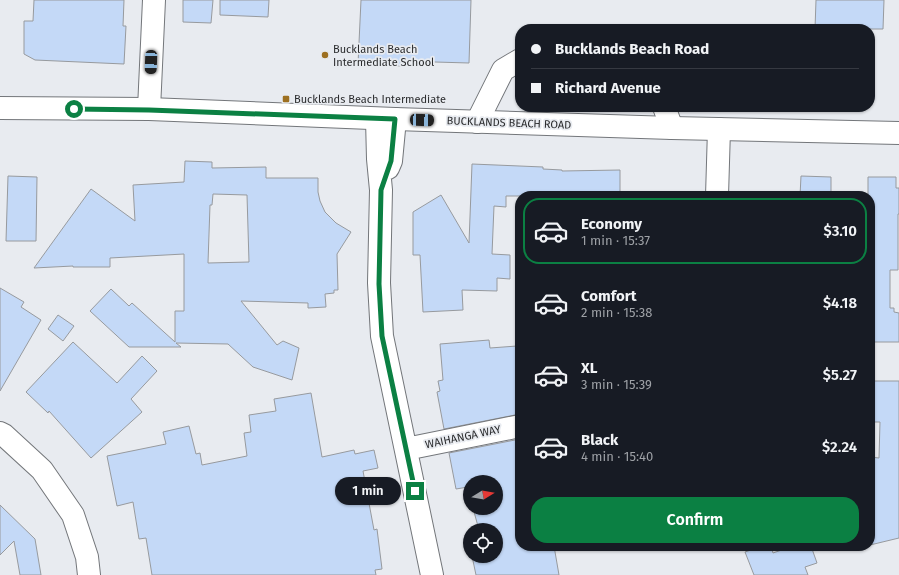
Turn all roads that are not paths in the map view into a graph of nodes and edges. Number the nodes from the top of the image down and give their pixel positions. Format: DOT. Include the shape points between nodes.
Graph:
graph roads {
  1 [pos="154,0"];
  2 [pos="515,63"];
  3 [pos="0,108"];
  4 [pos="149,110"];
  5 [pos="666,112"];
  6 [pos="386,119"];
  7 [pos="477,122"];
  8 [pos="672,128"];
  9 [pos="719,129"];
  10 [pos="899,133"];
  11 [pos="717,191"];
  12 [pos="515,427"];
  13 [pos="0,433"];
  14 [pos="406,449"];
  15 [pos="89,575"];
  16 [pos="432,575"];
  1 -- 4 [label="main road"];
  2 -- 7 [label="main road" via="504,70"];
  3 -- 4 [label="main road, BUCKLANDS BEACH ROAD"];
  4 -- 6 [label="main road, BUCKLANDS BEACH ROAD"];
  5 -- 8 [label="main road"];
  6 -- 7 [label="main road, BUCKLANDS BEACH ROAD"];
  6 -- 14 [label="main road" via="378,159 381,190 379,284 382,336"];
  7 -- 8 [label="main road, BUCKLANDS BEACH ROAD"];
  8 -- 9 [label="main road, BUCKLANDS BEACH ROAD"];
  9 -- 10 [label="main road, BUCKLANDS BEACH ROAD"];
  9 -- 11 [label="main road"];
  12 -- 14 [label="main road, WAIHANGA WAY"];
  13 -- 15 [label="main road" via="42,470 73,515 87,557"];
  14 -- 16 [label="main road"];
}
